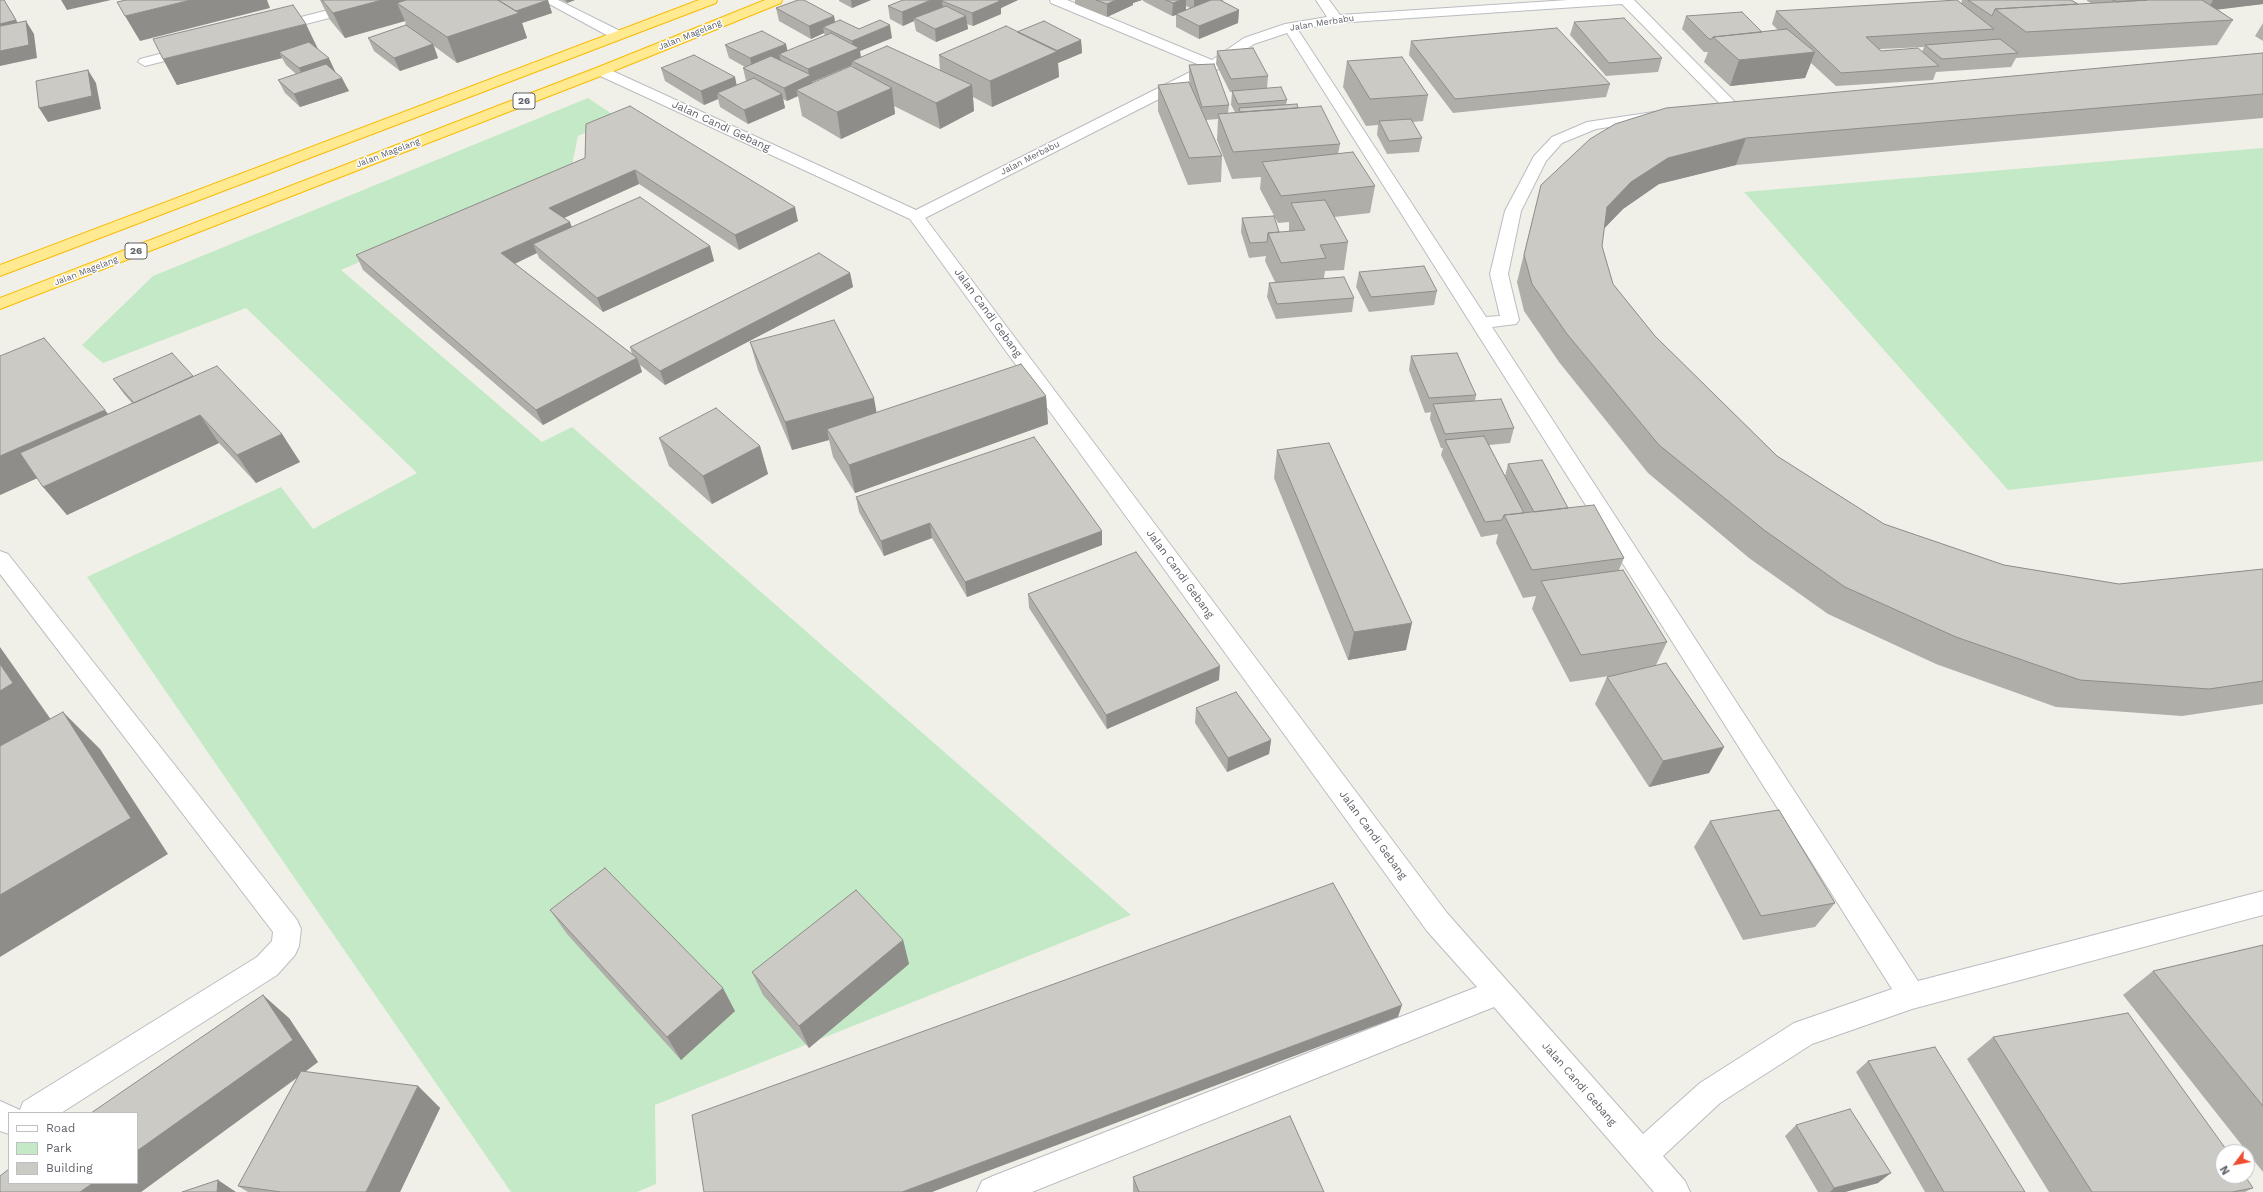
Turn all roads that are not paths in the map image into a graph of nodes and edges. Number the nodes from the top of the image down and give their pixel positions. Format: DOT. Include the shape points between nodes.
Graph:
graph roads {
  1 [pos="382,0"];
  2 [pos="548,0"];
  3 [pos="711,0"];
  4 [pos="776,0"];
  5 [pos="1056,0"];
  6 [pos="1322,0"];
  7 [pos="1625,0"];
  8 [pos="1628,0"];
  9 [pos="1336,19"];
  10 [pos="1290,27"];
  11 [pos="260,32"];
  12 [pos="617,35"];
  13 [pos="206,46"];
  14 [pos="145,62"];
  15 [pos="1213,66"];
  16 [pos="601,71"];
  17 [pos="1771,105"];
  18 [pos="1732,108"];
  19 [pos="1709,110"];
  20 [pos="1678,113"];
  21 [pos="244,178"];
  22 [pos="271,199"];
  23 [pos="916,216"];
  24 [pos="0,271"];
  25 [pos="0,304"];
  26 [pos="1478,323"];
  27 [pos="0,559"];
  28 [pos="2263,903"];
  29 [pos="1499,992"];
  30 [pos="1912,996"];
  31 [pos="36,1112"];
  32 [pos="1642,1155"];
  33 [pos="993,1192"];
  34 [pos="1674,1192"];
  1 -- 11 [label="street"];
  2 -- 12 [label="street"];
  3 -- 12 [label="highway"];
  4 -- 16 [label="highway, Jalan Magelang / 26"];
  5 -- 15 [label="street"];
  6 -- 9 [label="street"];
  7 -- 8 [label="street, Jalan Merbabu"];
  7 -- 9 [label="street, Jalan Merbabu"];
  7 -- 18 [label="street"];
  9 -- 10 [label="street, Jalan Merbabu"];
  10 -- 15 [label="street, Jalan Merbabu" via="1248,41"];
  10 -- 26 [label="street"];
  12 -- 21 [label="highway"];
  13 -- 14 [label="street"];
  15 -- 23 [label="street, Jalan Merbabu"];
  16 -- 22 [label="highway, Jalan Magelang / 26"];
  16 -- 23 [label="street, Jalan Candi Gebang"];
  17 -- 18 [label="street"];
  18 -- 19 [label="street"];
  20 -- 26 [label="street" via="1592,125 1557,140 1539,159 1513,211 1499,274 1510,320"];
  21 -- 22 [label="highway"];
  21 -- 24 [label="highway"];
  22 -- 25 [label="highway, Jalan Magelang / 26"];
  23 -- 29 [label="street, Jalan Candi Gebang" via="1437,922"];
  26 -- 30 [label="street"];
  27 -- 31 [label="street" via="287,929 285,946 267,966"];
  28 -- 30 [label="street"];
  29 -- 32 [label="street, Jalan Candi Gebang"];
  29 -- 33 [label="street"];
  30 -- 32 [label="street" via="1804,1033 1710,1093"];
  32 -- 34 [label="street, Jalan Candi Gebang"];
}
